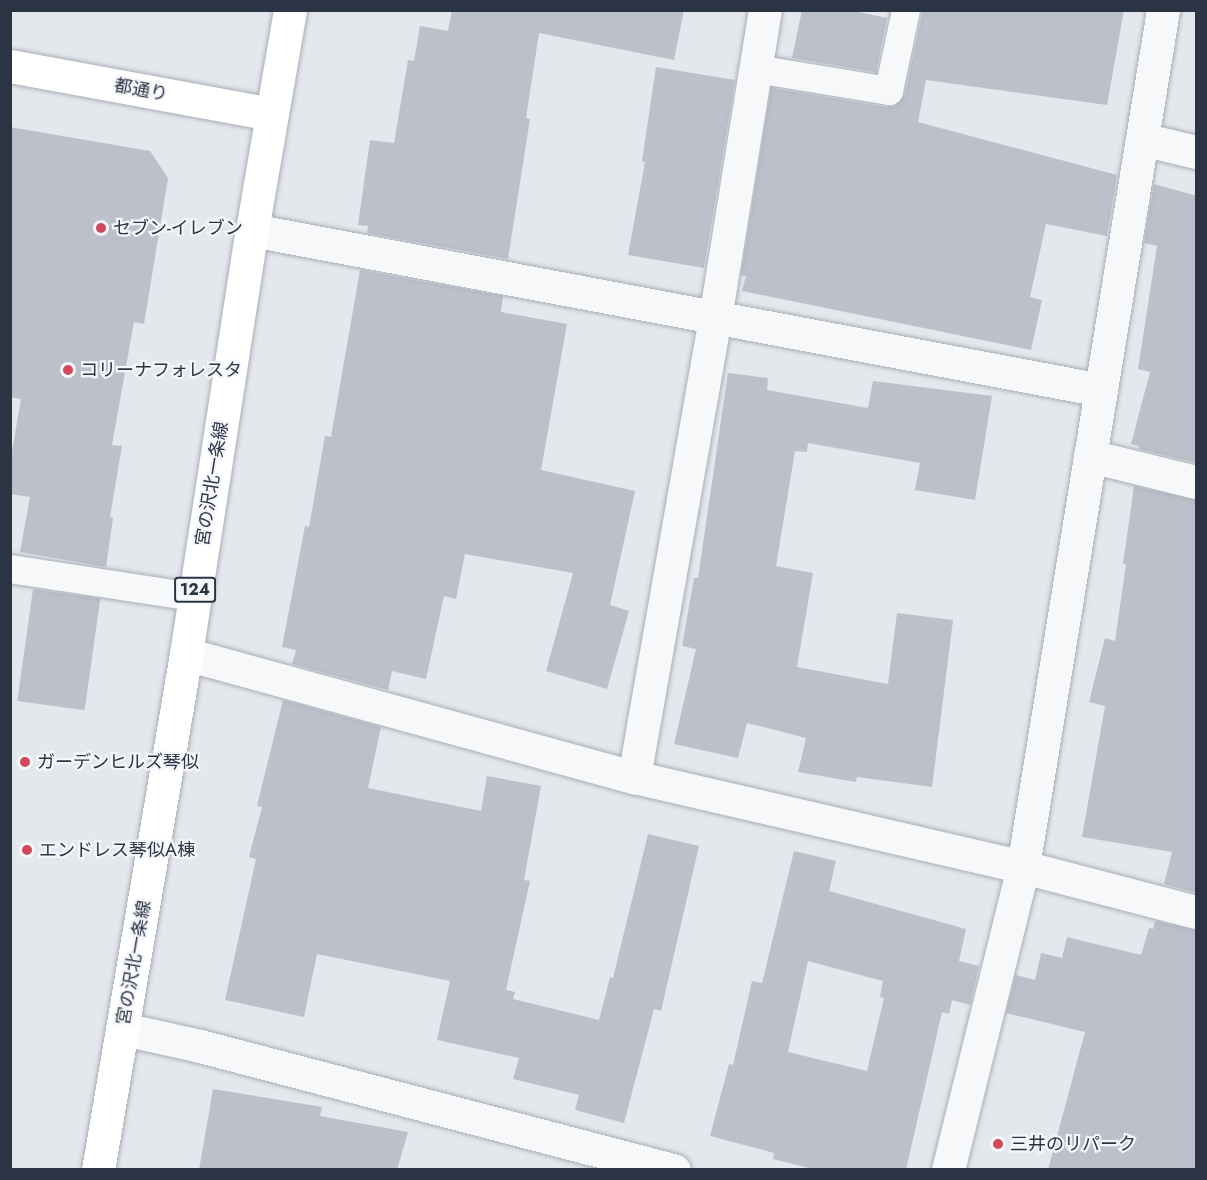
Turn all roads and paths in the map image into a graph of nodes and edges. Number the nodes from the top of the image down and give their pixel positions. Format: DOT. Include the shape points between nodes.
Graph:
graph roads {
  1 [pos="290,10"];
  2 [pos="765,10"];
  3 [pos="906,10"];
  4 [pos="1163,10"];
  5 [pos="10,66"];
  6 [pos="756,69"];
  7 [pos="272,114"];
  8 [pos="1143,139"];
  9 [pos="1197,152"];
  10 [pos="252,230"];
  11 [pos="715,318"];
  12 [pos="1101,390"];
  13 [pos="1089,456"];
  14 [pos="1197,482"];
  15 [pos="10,569"];
  16 [pos="194,597"];
  17 [pos="186,654"];
  18 [pos="634,777"];
  19 [pos="1023,867"];
  20 [pos="1197,912"];
  21 [pos="123,1029"];
  22 [pos="636,1165"];
  23 [pos="98,1170"];
  24 [pos="675,1170"];
  25 [pos="948,1170"];
  1 -- 7 [label="main road, 宮の沢北一条線 / 124"];
  2 -- 6 [label="street"];
  3 -- 6 [label="lane" via="889,91"];
  4 -- 8 [label="street"];
  5 -- 7 [label="main road, 都通り"];
  6 -- 11 [label="street"];
  7 -- 10 [label="main road, 宮の沢北一条線 / 124"];
  8 -- 9 [label="street"];
  8 -- 12 [label="street"];
  10 -- 11 [label="street"];
  10 -- 16 [label="main road, 宮の沢北一条線 / 124"];
  11 -- 12 [label="street"];
  11 -- 18 [label="street"];
  12 -- 13 [label="street"];
  13 -- 14 [label="street"];
  13 -- 19 [label="street"];
  15 -- 16 [label="lane"];
  16 -- 17 [label="main road, 宮の沢北一条線 / 124"];
  17 -- 18 [label="street"];
  17 -- 21 [label="main road, 宮の沢北一条線 / 124"];
  18 -- 19 [label="street"];
  19 -- 20 [label="street"];
  19 -- 25 [label="street"];
  21 -- 22 [label="street" via="200,1046"];
  21 -- 23 [label="main road, 宮の沢北一条線 / 124"];
  22 -- 24 [label="street"];
}
